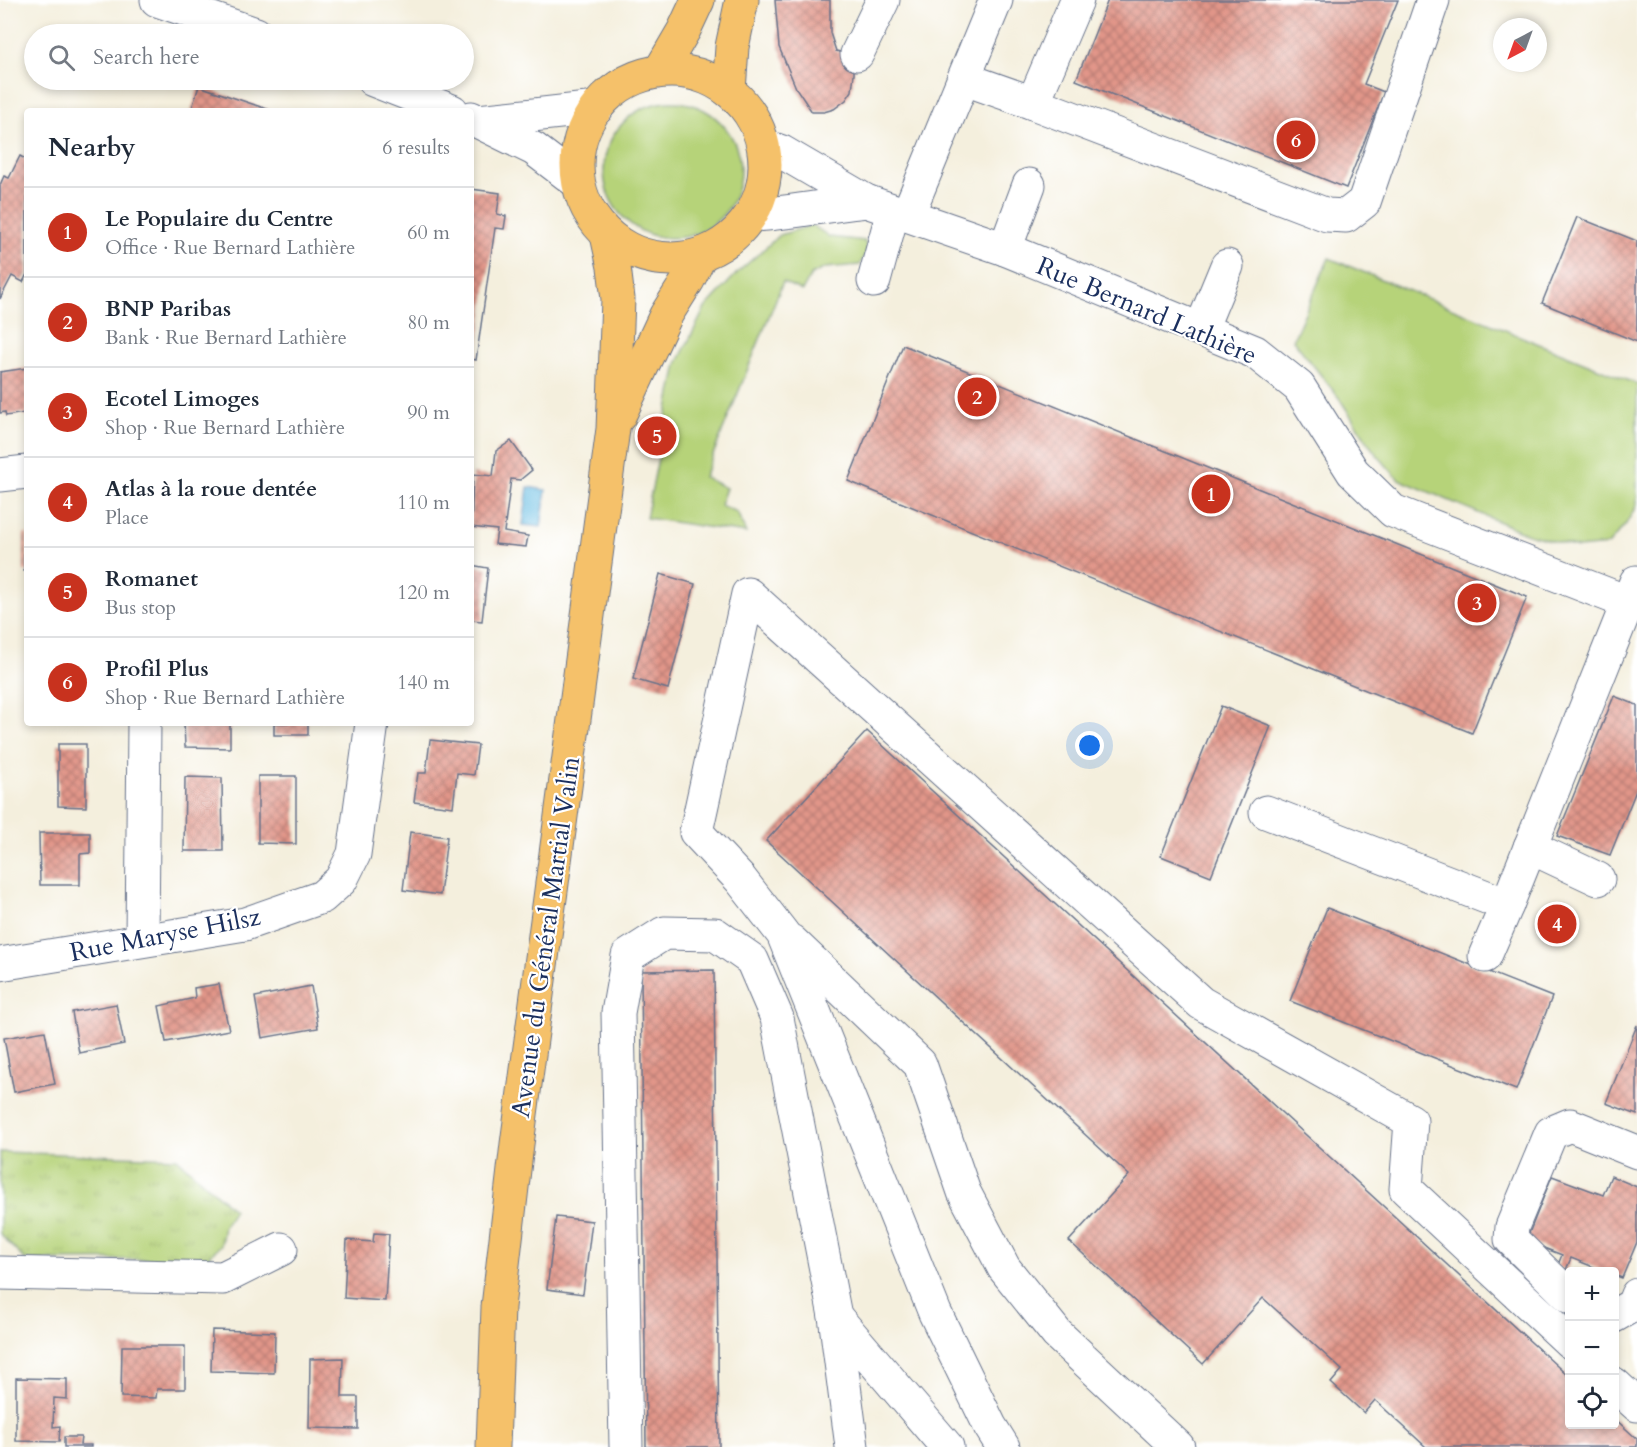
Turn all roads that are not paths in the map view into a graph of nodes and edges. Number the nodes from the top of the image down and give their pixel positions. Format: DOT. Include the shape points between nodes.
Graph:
graph roads {
  1 [pos="157,0"];
  2 [pos="698,0"];
  3 [pos="742,0"];
  4 [pos="883,0"];
  5 [pos="1077,0"];
  6 [pos="1433,0"];
  7 [pos="991,1"];
  8 [pos="227,24"];
  9 [pos="856,54"];
  10 [pos="660,71"];
  11 [pos="964,79"];
  12 [pos="398,90"];
  13 [pos="729,91"];
  14 [pos="1032,103"];
  15 [pos="444,108"];
  16 [pos="597,108"];
  17 [pos="474,117"];
  18 [pos="474,120"];
  19 [pos="765,147"];
  20 [pos="576,181"];
  21 [pos="1029,185"];
  22 [pos="889,209"];
  23 [pos="752,215"];
  24 [pos="607,235"];
  25 [pos="1005,249"];
  26 [pos="701,254"];
  27 [pos="1227,266"];
  28 [pos="874,281"];
  29 [pos="1200,329"];
  30 [pos="613,429"];
  31 [pos="24,472"];
  32 [pos="0,475"];
  33 [pos="1634,596"];
  34 [pos="144,726"];
  35 [pos="372,726"];
  36 [pos="1266,812"];
  37 [pos="1530,847"];
  38 [pos="1599,879"];
  39 [pos="1507,905"];
  40 [pos="783,934"];
  41 [pos="142,940"];
  42 [pos="1485,956"];
  43 [pos="0,964"];
  44 [pos="1637,1152"];
  45 [pos="280,1249"];
  46 [pos="0,1273"];
  47 [pos="1565,1293"];
  48 [pos="1637,1295"];
  49 [pos="1619,1313"];
  50 [pos="835,1316"];
  51 [pos="1565,1338"];
  52 [pos="1619,1389"];
  53 [pos="1637,1405"];
  54 [pos="493,1447"];
  55 [pos="626,1447"];
  56 [pos="852,1447"];
  57 [pos="947,1447"];
  58 [pos="1003,1447"];
  59 [pos="1178,1447"];
  1 -- 8 [label="street"];
  2 -- 10 [label="main road"];
  3 -- 13 [label="main road" via="732,47"];
  4 -- 9 [label="street"];
  5 -- 14 [label="street"];
  6 -- 14 [label="street" via="1364,202 1346,216 1327,215"];
  7 -- 11 [label="street"];
  10 -- 13 [label="main road" via="706,78"];
  10 -- 16 [label="main road" via="613,91"];
  11 -- 14 [label="street"];
  11 -- 22 [label="street"];
  12 -- 15 [label="street"];
  13 -- 19 [label="main road" via="758,127"];
  16 -- 17 [label="street"];
  16 -- 20 [label="main road" via="582,134"];
  18 -- 20 [label="street" via="534,149"];
  19 -- 22 [label="street, Rue Bernard Lathière" via="782,152"];
  19 -- 23 [label="main road" via="764,183"];
  20 -- 24 [label="main road" via="580,196"];
  21 -- 25 [label="street"];
  22 -- 23 [label="street, Rue Bernard Lathière" via="801,208"];
  22 -- 25 [label="street, Rue Bernard Lathière"];
  22 -- 28 [label="street"];
  23 -- 26 [label="main road" via="724,244"];
  24 -- 26 [label="main road" via="652,258 679,259"];
  24 -- 30 [label="main road, Avenue du Général Martial Valin" via="618,299"];
  25 -- 29 [label="street, Rue Bernard Lathière"];
  26 -- 30 [label="main road, Avenue du Général Martial Valin" via="666,315"];
  27 -- 29 [label="street"];
  29 -- 33 [label="street, Rue Bernard Lathière" via="1255,352 1299,387 1353,471 1393,511"];
  30 -- 54 [label="main road, Avenue du Général Martial Valin" via="515,1155 498,1307"];
  31 -- 32 [label="street"];
  33 -- 37 [label="street"];
  34 -- 41 [label="street"];
  35 -- 41 [label="street, Rue Maryse Hilsz" via="354,854 341,880 322,897 245,924"];
  36 -- 39 [label="street"];
  37 -- 38 [label="street"];
  37 -- 39 [label="street"];
  39 -- 42 [label="street"];
  40 -- 51 [label="street" via="741,880 696,832 748,594 1201,1003 1411,1121 1406,1189"];
  40 -- 58 [label="street" via="936,1313"];
  40 -- 59 [label="street" via="920,1064 964,1192 1004,1268 1057,1334"];
  41 -- 43 [label="street, Rue Maryse Hilsz"];
  44 -- 47 [label="street" via="1570,1125 1551,1133 1512,1227 1511,1239"];
  45 -- 46 [label="street" via="223,1278"];
  48 -- 49 [label="street" via="1633,1305"];
  50 -- 55 [label="street" via="777,1018 752,960 715,934 664,933 628,956 618,1013"];
  50 -- 56 [label="street"];
  50 -- 57 [label="street"];
  52 -- 53 [label="street"];
}
